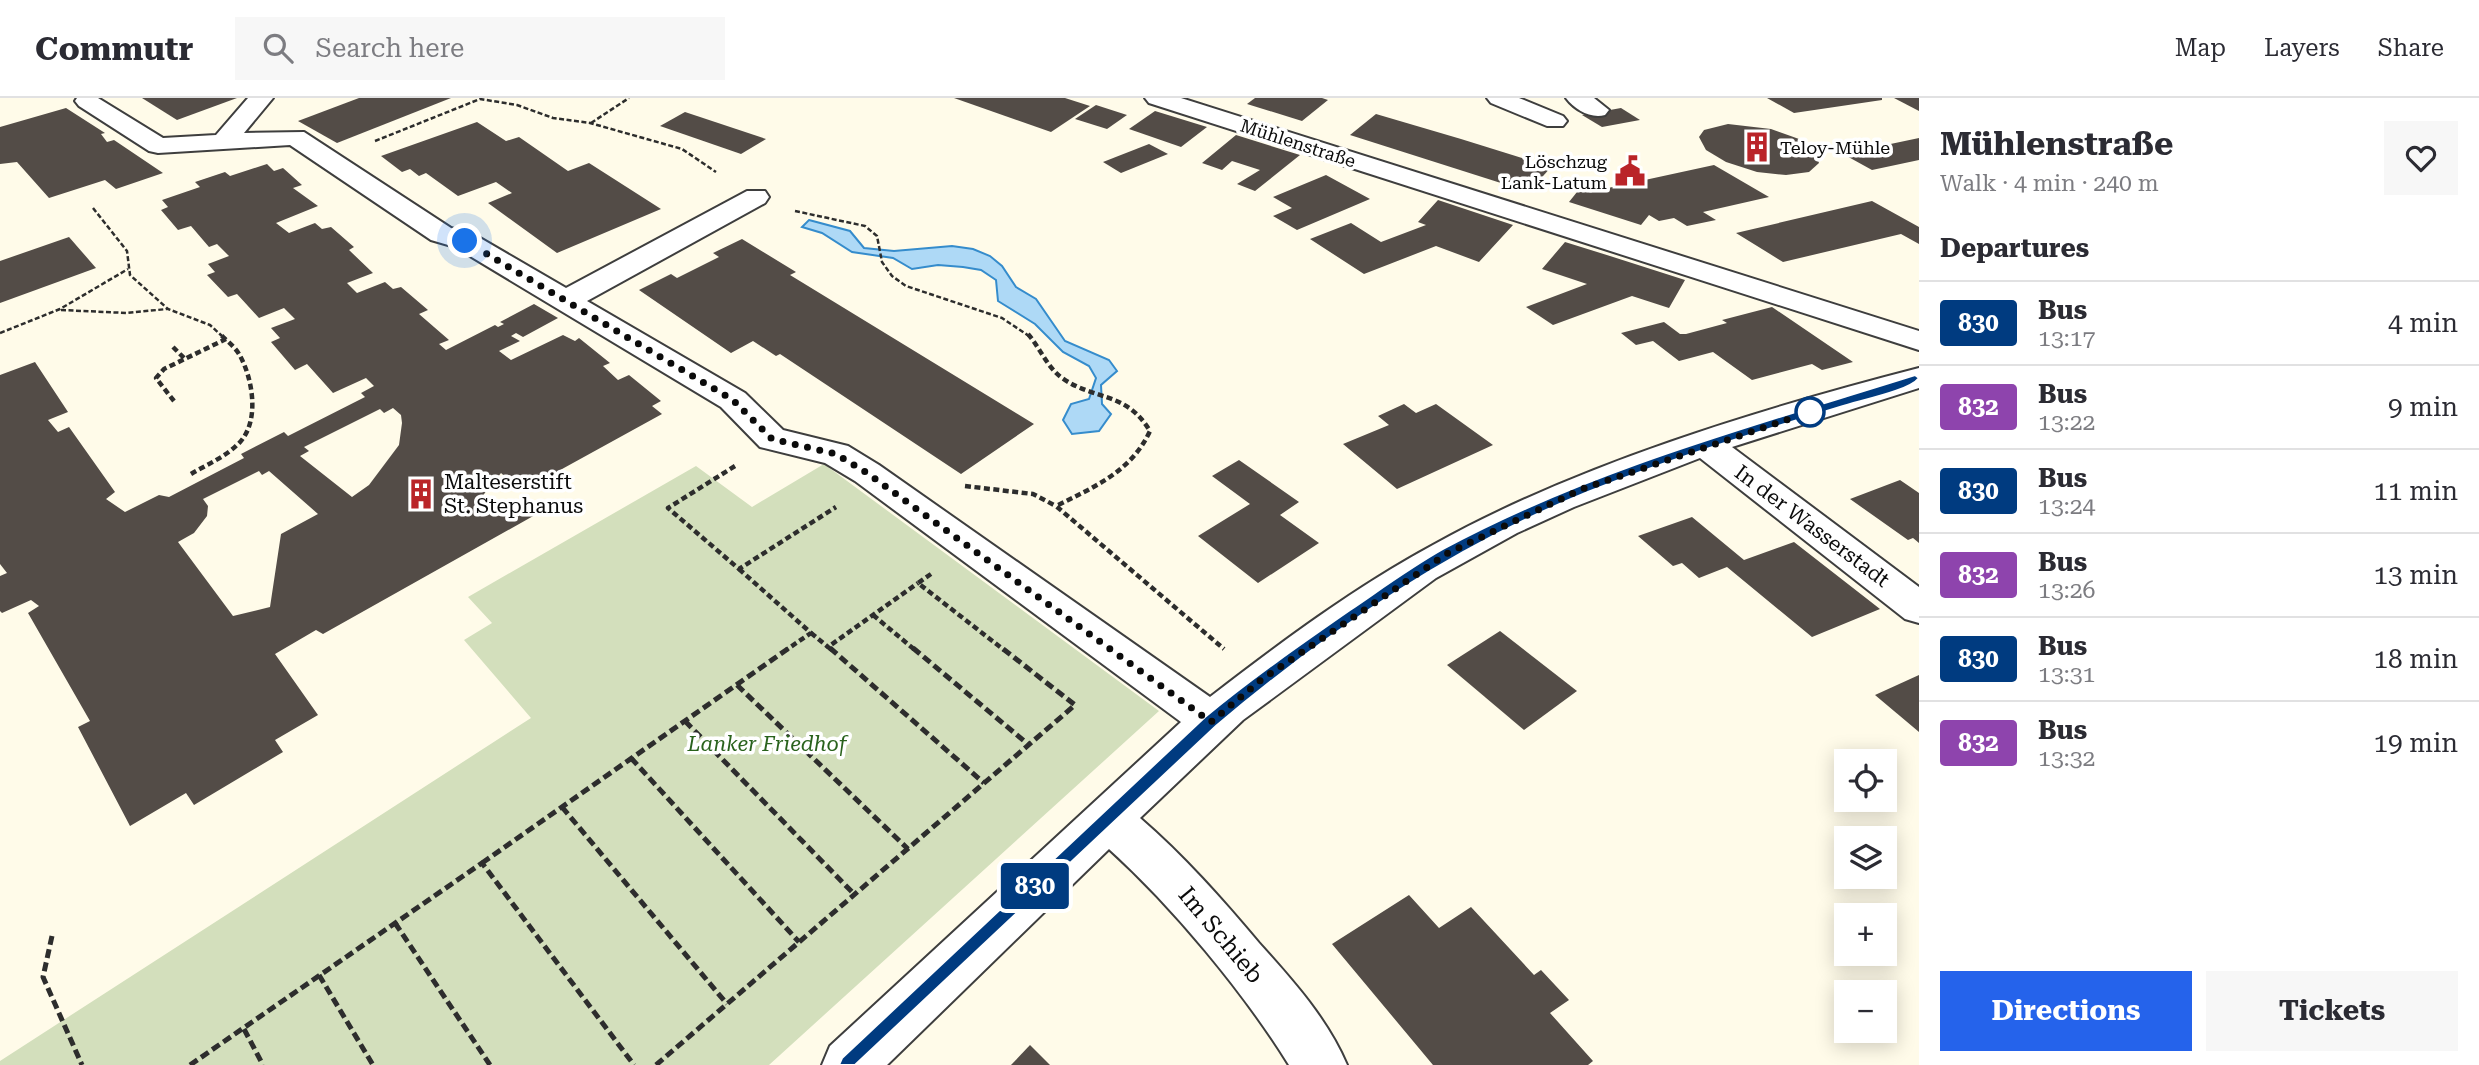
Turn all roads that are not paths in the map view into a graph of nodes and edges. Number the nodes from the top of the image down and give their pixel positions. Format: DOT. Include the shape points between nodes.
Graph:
graph roads {
  1 [pos="261,98"];
  2 [pos="1157,98"];
  3 [pos="1499,98"];
  4 [pos="86,101"];
  5 [pos="1555,121"];
  6 [pos="223,142"];
  7 [pos="756,197"];
  8 [pos="566,300"];
  9 [pos="1919,341"];
  10 [pos="1919,378"];
  11 [pos="1706,445"];
  12 [pos="1919,608"];
  13 [pos="1211,722"];
  14 [pos="1107,818"];
  15 [pos="849,1065"];
  16 [pos="1320,1065"];
  1 -- 6 [label="street"];
  2 -- 9 [label="street, Mühlenstraße"];
  3 -- 5 [label="street"];
  4 -- 6 [label="street" via="158,146"];
  6 -- 8 [label="street" via="295,137 441,234 465,241"];
  7 -- 8 [label="street"];
  8 -- 13 [label="street" via="733,400 772,439 836,454 867,473"];
  10 -- 11 [label="street"];
  11 -- 12 [label="street, In der Wasserstadt"];
  11 -- 13 [label="street" via="1582,489 1448,553 1261,680"];
  13 -- 14 [label="street"];
  14 -- 15 [label="street"];
  14 -- 16 [label="street, Im Schieb" via="1167,871 1287,1014"];
}
